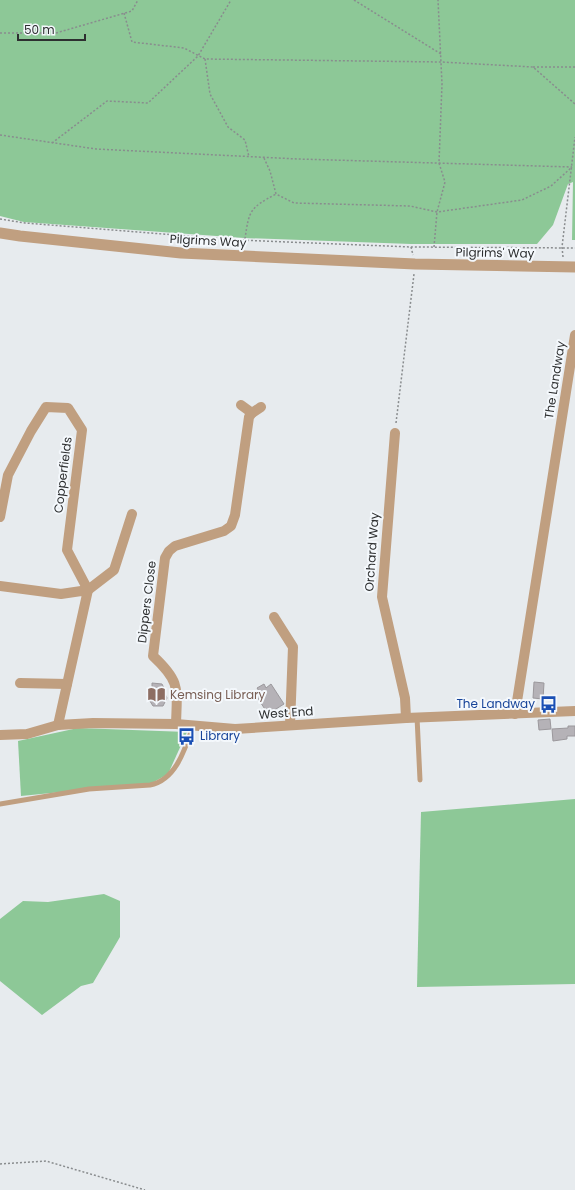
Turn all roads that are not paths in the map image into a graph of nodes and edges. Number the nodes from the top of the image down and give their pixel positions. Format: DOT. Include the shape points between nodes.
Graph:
graph roads {
  1 [pos="0,233"];
  2 [pos="416,264"];
  3 [pos="575,267"];
  4 [pos="575,335"];
  5 [pos="242,405"];
  6 [pos="261,407"];
  7 [pos="252,412"];
  8 [pos="395,433"];
  9 [pos="132,514"];
  10 [pos="0,517"];
  11 [pos="0,586"];
  12 [pos="88,590"];
  13 [pos="274,617"];
  14 [pos="20,683"];
  15 [pos="67,684"];
  16 [pos="575,711"];
  17 [pos="515,714"];
  18 [pos="417,717"];
  19 [pos="406,718"];
  20 [pos="176,724"];
  21 [pos="58,725"];
  22 [pos="290,725"];
  23 [pos="193,726"];
  24 [pos="0,735"];
  25 [pos="420,780"];
  26 [pos="0,804"];
  1 -- 2 [label="street, Pilgrims Way" via="181,253"];
  2 -- 3 [label="street, Pilgrims' Way"];
  4 -- 17 [label="street, The Landway"];
  5 -- 7 [label="street"];
  6 -- 7 [label="street"];
  7 -- 20 [label="street, Dippers Close" via="231,526 224,531 175,546 165,558 153,656 169,671 177,688"];
  8 -- 19 [label="street, Orchard Way" via="382,597"];
  9 -- 12 [label="street" via="114,570"];
  10 -- 12 [label="street, Copperfields" via="8,475 31,431 46,407 68,408 82,430 67,550"];
  11 -- 12 [label="street" via="61,594"];
  12 -- 15 [label="street"];
  13 -- 22 [label="street" via="293,648"];
  14 -- 15 [label="street"];
  15 -- 21 [label="street"];
  16 -- 17 [label="street, West End"];
  17 -- 18 [label="street, West End"];
  18 -- 19 [label="street, West End"];
  18 -- 25 [label="lane"];
  19 -- 22 [label="street, West End"];
  20 -- 21 [label="street, West End"];
  20 -- 23 [label="street, West End"];
  21 -- 24 [label="street, West End" via="27,734"];
  22 -- 23 [label="street, West End" via="235,729"];
  23 -- 26 [label="lane" via="177,764 171,774 159,783 89,789"];
}
